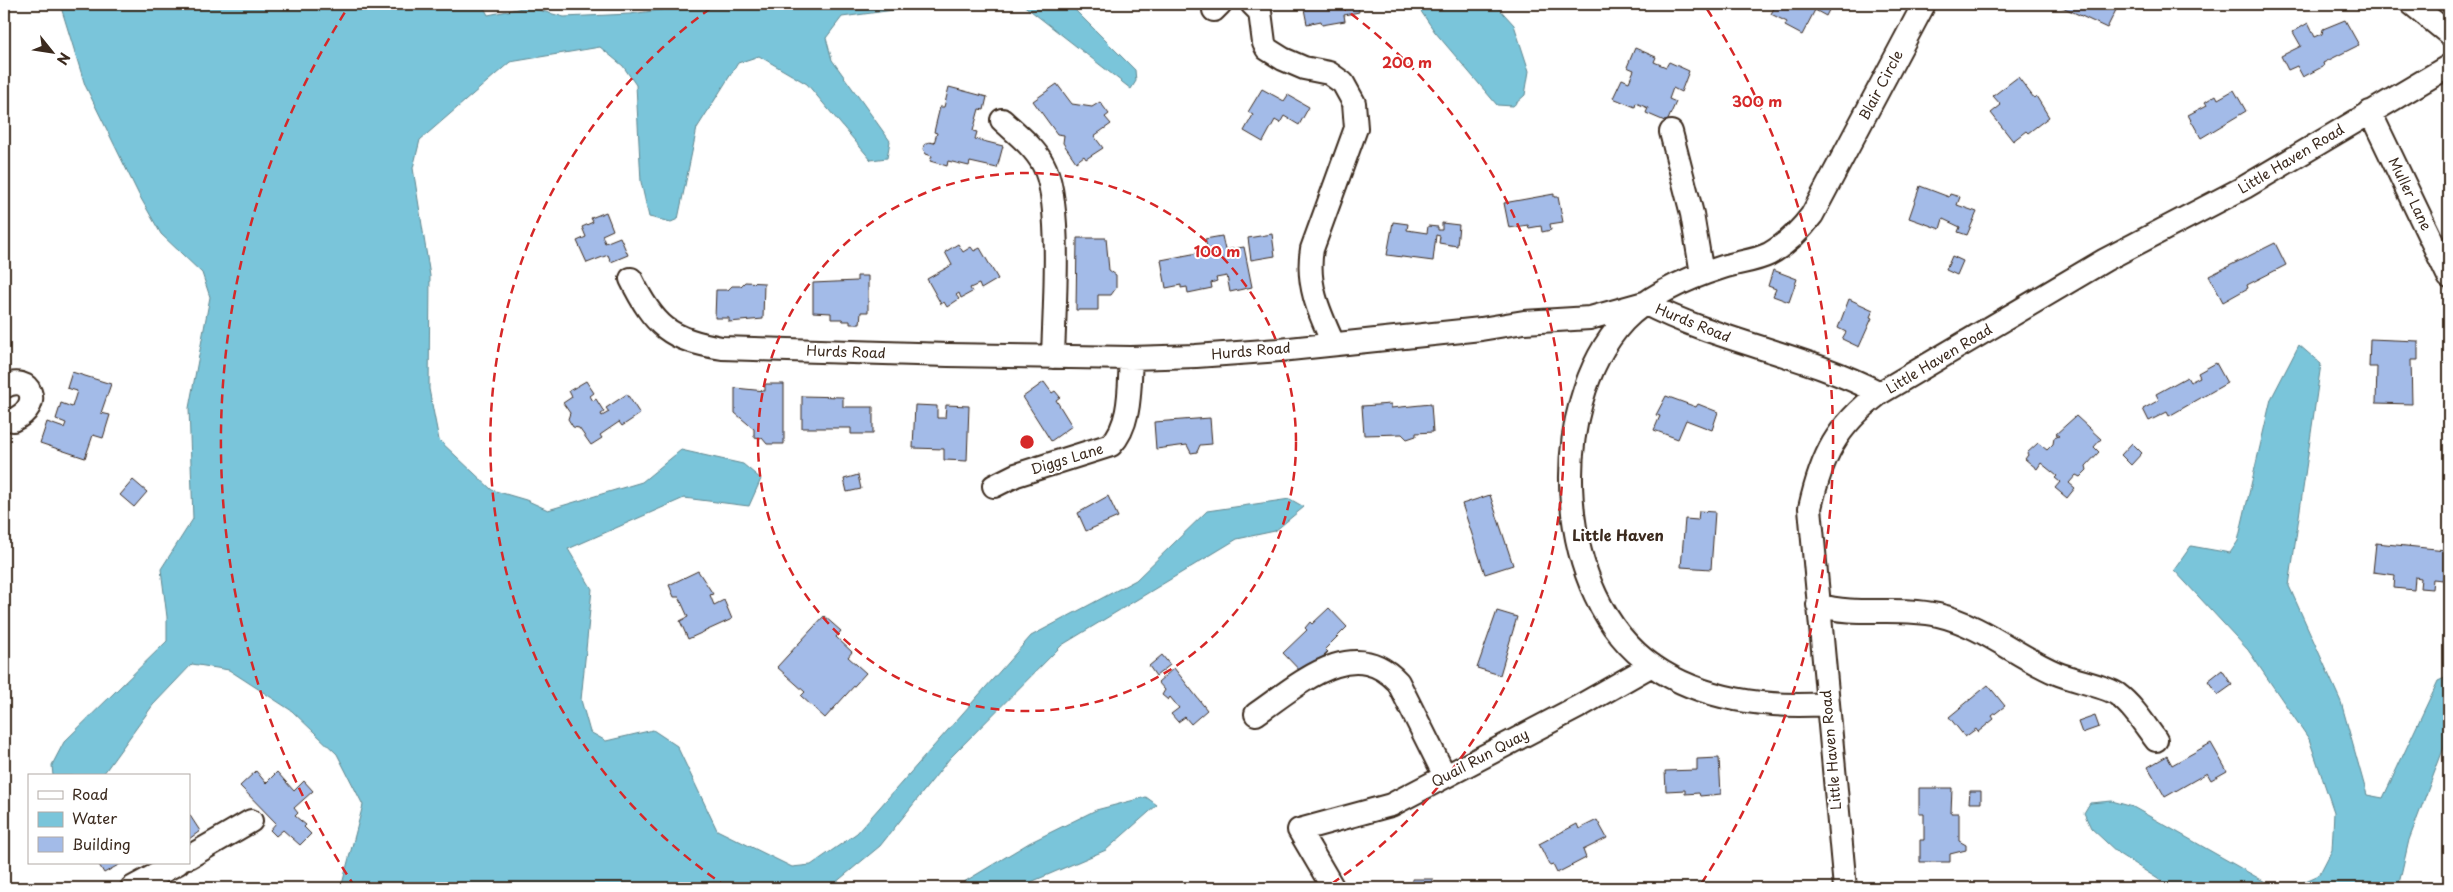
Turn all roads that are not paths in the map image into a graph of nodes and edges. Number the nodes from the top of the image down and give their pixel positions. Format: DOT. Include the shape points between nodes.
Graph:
graph roads {
  1 [pos="1252,4"];
  2 [pos="1924,4"];
  3 [pos="2412,4"];
  4 [pos="2449,34"];
  5 [pos="2449,66"];
  6 [pos="2370,112"];
  7 [pos="1002,120"];
  8 [pos="1671,132"];
  9 [pos="1702,274"];
  10 [pos="2449,276"];
  11 [pos="631,279"];
  12 [pos="1644,303"];
  13 [pos="1333,343"];
  14 [pos="1053,357"];
  15 [pos="1131,358"];
  16 [pos="4,387"];
  17 [pos="1880,393"];
  18 [pos="13,420"];
  19 [pos="994,486"];
  20 [pos="1818,605"];
  21 [pos="1652,665"];
  22 [pos="1826,704"];
  23 [pos="1256,714"];
  24 [pos="2156,740"];
  25 [pos="1445,776"];
  26 [pos="251,820"];
  27 [pos="190,857"];
  28 [pos="176,864"];
  29 [pos="132,888"];
  30 [pos="1333,888"];
  31 [pos="1845,888"];
  1 -- 13 [label="street" via="1260,12 1264,43 1268,49 1304,68 1329,73 1342,83 1354,103 1356,128 1312,249 1310,264 1310,282 1316,304"];
  2 -- 9 [label="street, Blair Circle" via="1812,215 1786,244 1767,255"];
  3 -- 4 [label="street"];
  5 -- 6 [label="street, Little Haven Road"];
  6 -- 10 [label="street, Muller Lane"];
  6 -- 17 [label="street, Little Haven Road" via="2245,187 2105,260"];
  7 -- 14 [label="street" via="1039,157 1050,184 1054,222"];
  8 -- 9 [label="street" via="1692,214"];
  9 -- 12 [label="street, Blair Circle"];
  11 -- 14 [label="street, Hurds Road" via="645,308 659,323 698,345"];
  12 -- 13 [label="street, Hurds Road" via="1590,318"];
  12 -- 17 [label="street, Hurds Road" via="1694,326 1833,372"];
  12 -- 21 [label="street" via="1624,322 1596,363 1577,421 1572,462 1578,541 1588,578 1606,616 1620,635"];
  13 -- 15 [label="street, Hurds Road" via="1196,356"];
  14 -- 15 [label="street, Hurds Road"];
  15 -- 19 [label="street, Diggs Lane" via="1124,426 1120,437 1111,446 1016,475"];
  16 -- 18 [label="street" via="15,382 22,384 32,398 24,415"];
  17 -- 20 [label="street, Little Haven Road" via="1844,426 1818,472 1810,508"];
  20 -- 22 [label="street, Little Haven Road"];
  20 -- 24 [label="street" via="1856,612 1911,611 1952,619 1992,636 2054,673 2114,692 2128,702"];
  21 -- 22 [label="street" via="1694,688 1734,698 1769,704"];
  21 -- 25 [label="street, Quail Run Quay"];
  22 -- 31 [label="street, Little Haven Road"];
  23 -- 25 [label="street" via="1324,669 1364,661 1376,664 1398,682"];
  25 -- 30 [label="street, Quail Run Quay" via="1390,805 1300,830"];
  26 -- 27 [label="street"];
  28 -- 29 [label="street"];
}
